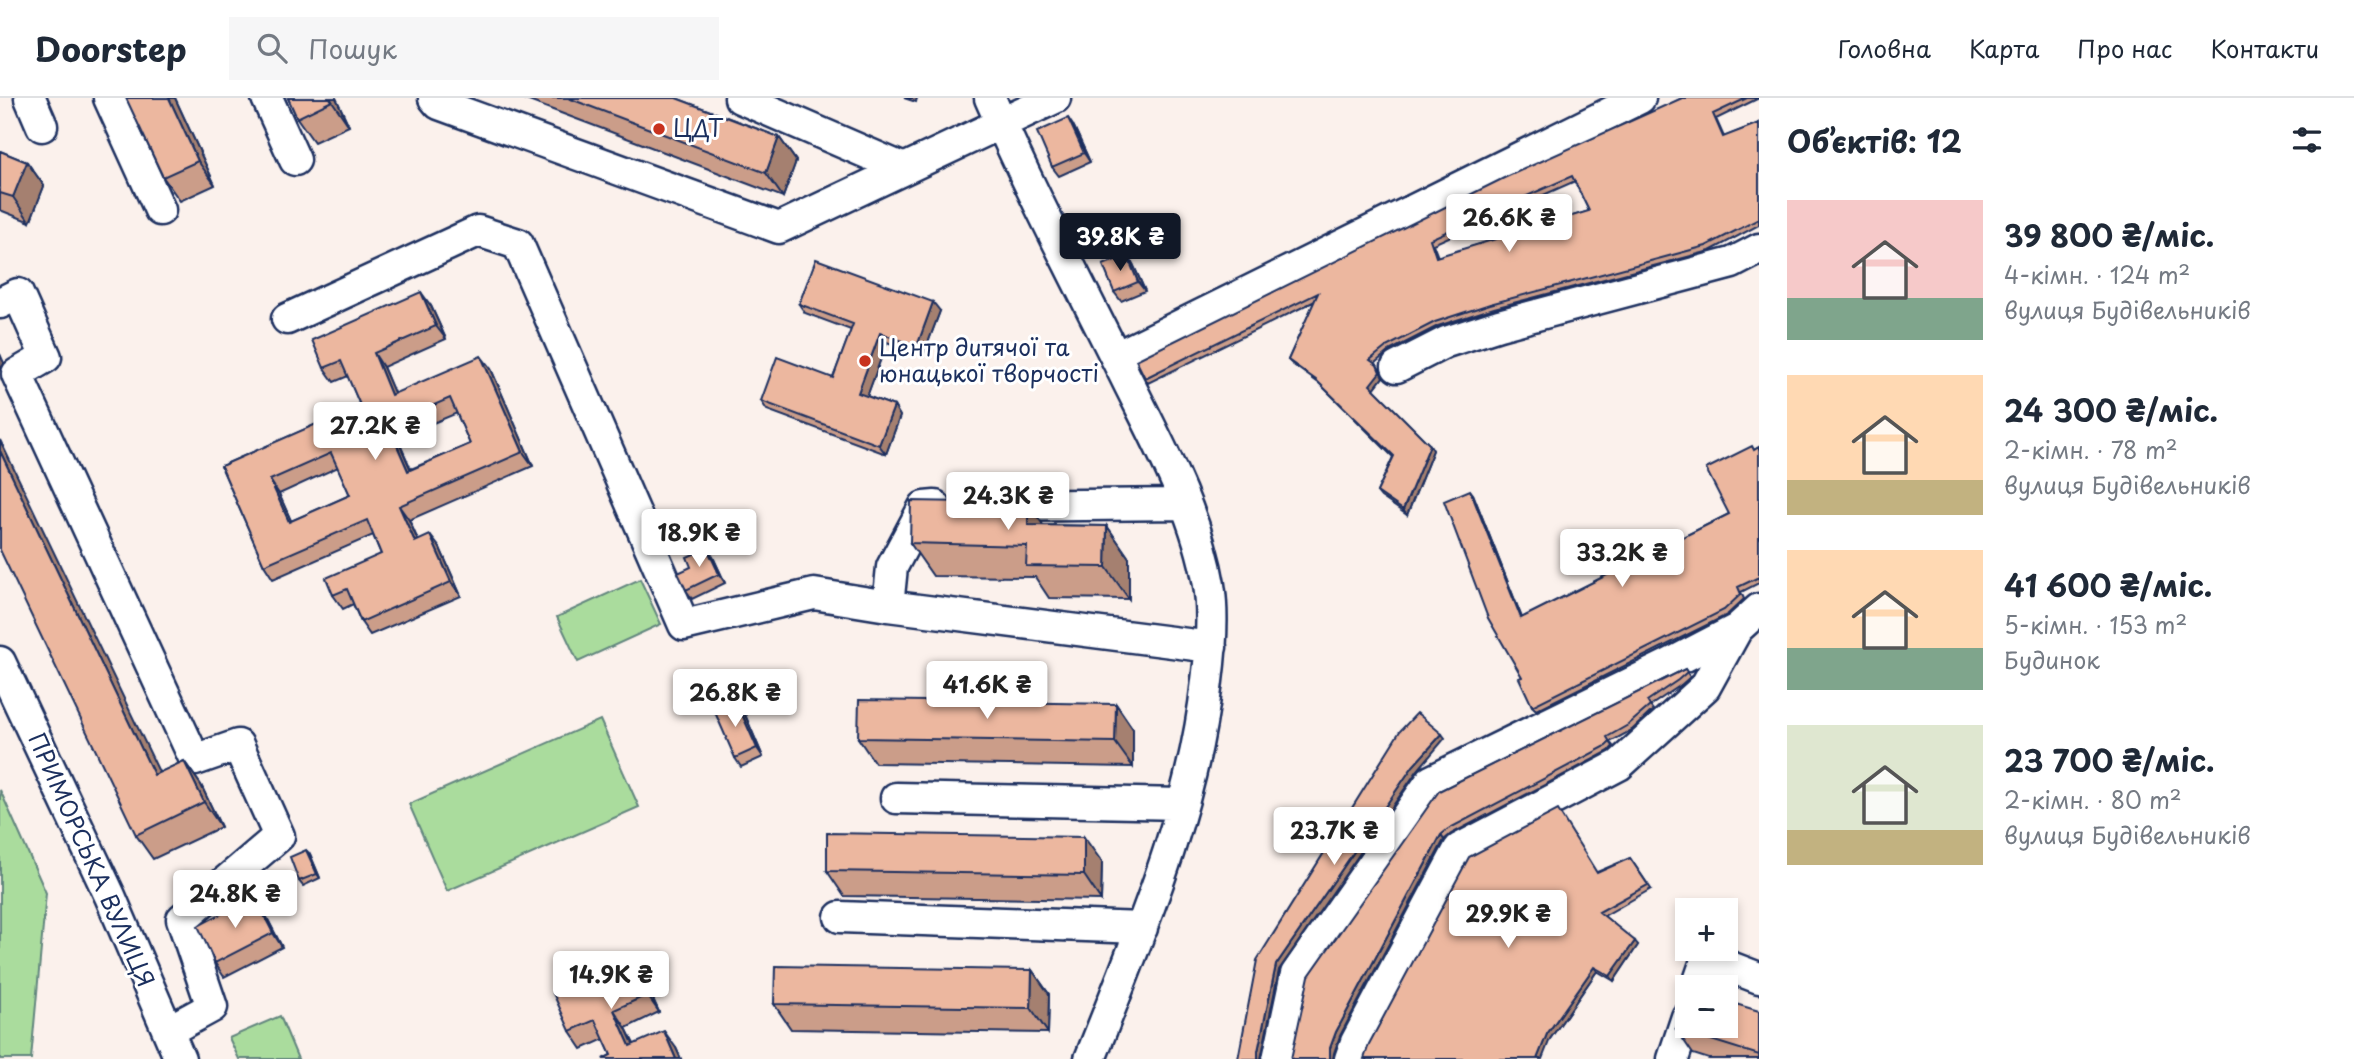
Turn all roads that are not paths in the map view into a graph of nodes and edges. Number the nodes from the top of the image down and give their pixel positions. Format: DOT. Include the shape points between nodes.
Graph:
graph roads {
  1 [pos="30,98"];
  2 [pos="109,98"];
  3 [pos="267,98"];
  4 [pos="434,98"];
  5 [pos="740,98"];
  6 [pos="1055,98"];
  7 [pos="1640,98"];
  8 [pos="995,110"];
  9 [pos="42,126"];
  10 [pos="295,160"];
  11 [pos="904,169"];
  12 [pos="160,210"];
  13 [pos="1759,248"];
  14 [pos="0,303"];
  15 [pos="287,319"];
  16 [pos="1116,357"];
  17 [pos="1397,367"];
  18 [pos="1184,504"];
  19 [pos="888,606"];
  20 [pos="1759,609"];
  21 [pos="1737,629"];
  22 [pos="1211,647"];
  23 [pos="0,662"];
  24 [pos="897,798"];
  25 [pos="1182,804"];
  26 [pos="841,917"];
  27 [pos="1142,928"];
  28 [pos="1701,975"];
  29 [pos="1759,978"];
  30 [pos="168,1031"];
  31 [pos="1680,1038"];
  32 [pos="180,1059"];
  33 [pos="1090,1059"];
  34 [pos="1278,1059"];
  35 [pos="1350,1059"];
  36 [pos="1673,1059"];
  1 -- 9 [label="street"];
  2 -- 12 [label="street"];
  3 -- 10 [label="street"];
  4 -- 11 [label="street" via="439,104 779,228"];
  5 -- 11 [label="street"];
  6 -- 8 [label="street"];
  7 -- 16 [label="street"];
  8 -- 11 [label="street"];
  8 -- 16 [label="street"];
  13 -- 17 [label="street" via="1732,263 1499,325"];
  14 -- 30 [label="street" via="18,294 46,357 17,374 195,760 238,746 279,836 182,919 212,1007"];
  15 -- 19 [label="street" via="478,230 519,244 684,625 814,594"];
  16 -- 18 [label="street"];
  18 -- 19 [label="street" via="924,507 892,567"];
  18 -- 22 [label="street" via="1209,586"];
  19 -- 22 [label="street"];
  20 -- 21 [label="street"];
  21 -- 34 [label="street" via="1431,780 1296,974"];
  21 -- 35 [label="street" via="1705,687 1619,765 1460,849"];
  22 -- 25 [label="street" via="1200,728"];
  23 -- 30 [label="street, ПРИМОРСЬКА ВУЛИЦЯ"];
  24 -- 25 [label="street"];
  25 -- 27 [label="street"];
  26 -- 27 [label="street"];
  27 -- 33 [label="street"];
  28 -- 29 [label="street" via="1707,958"];
  30 -- 32 [label="street, ПРИМОРСЬКА ВУЛИЦЯ"];
  31 -- 36 [label="street"];
}
